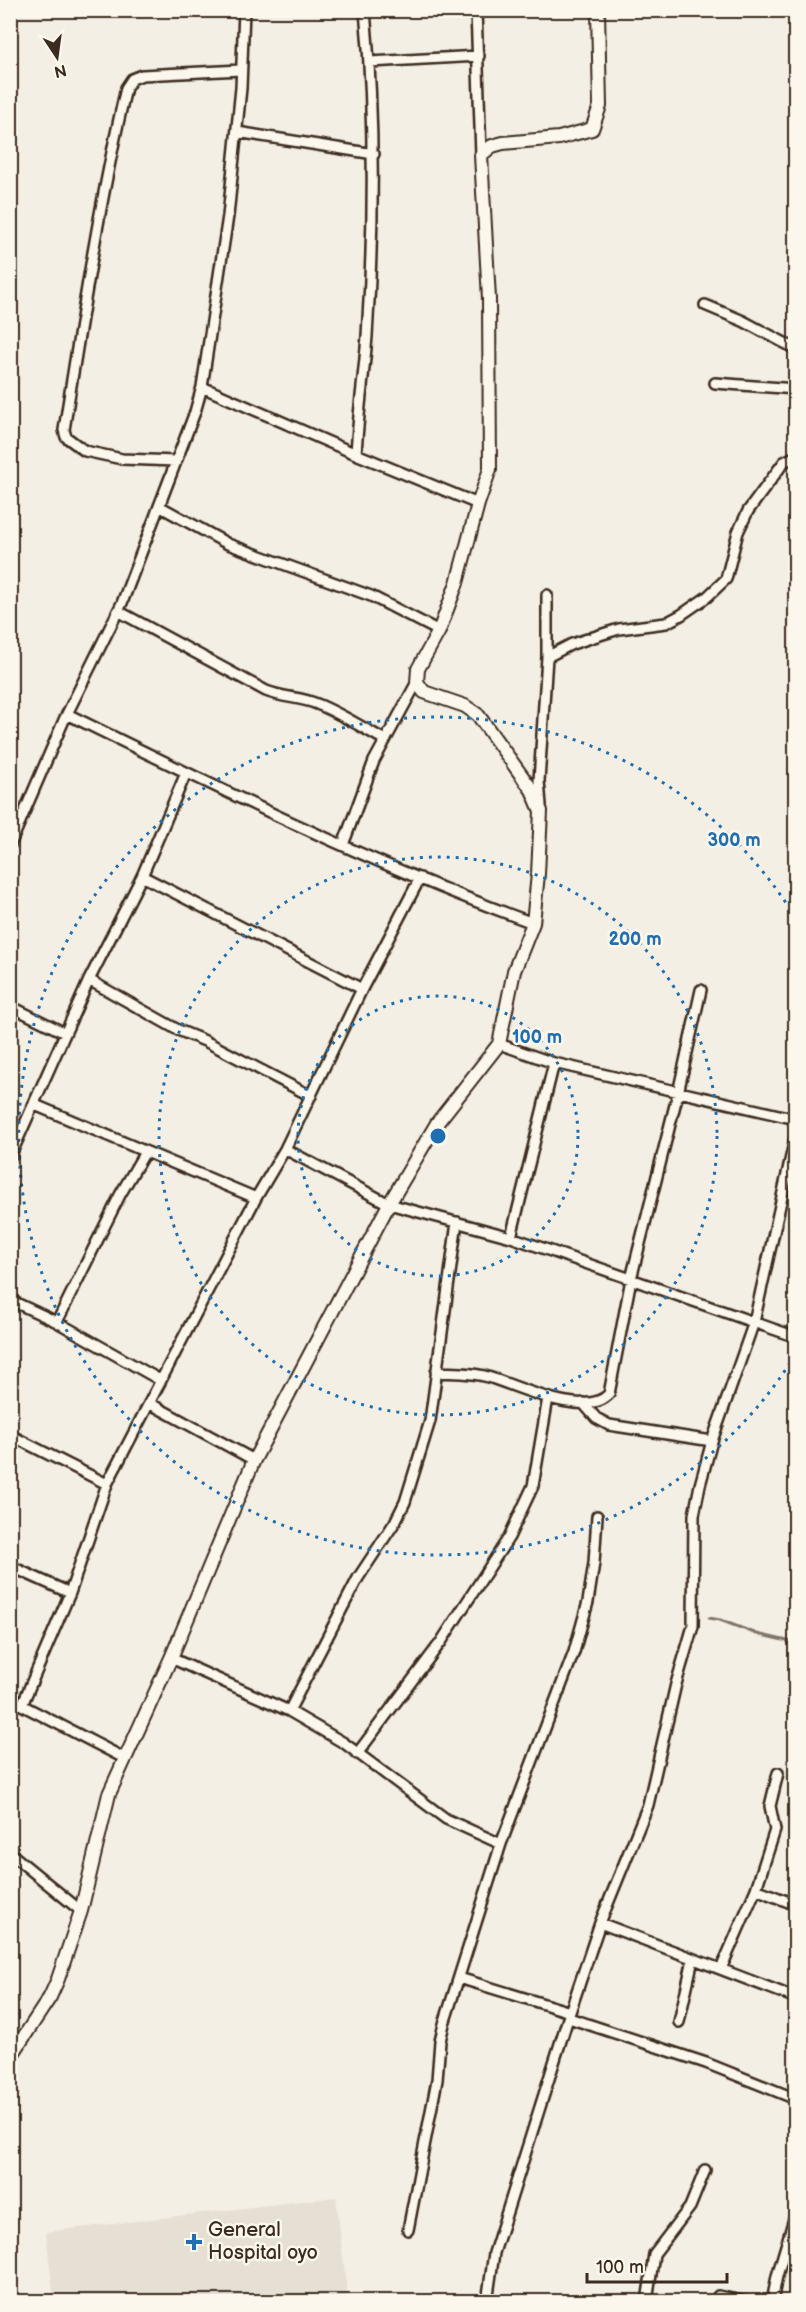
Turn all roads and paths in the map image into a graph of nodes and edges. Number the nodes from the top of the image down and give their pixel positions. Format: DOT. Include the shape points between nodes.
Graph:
graph roads {
  1 [pos="244,10"];
  2 [pos="365,10"];
  3 [pos="476,10"];
  4 [pos="598,10"];
  5 [pos="479,56"];
  6 [pos="370,62"];
  7 [pos="241,70"];
  8 [pos="237,132"];
  9 [pos="374,154"];
  10 [pos="481,155"];
  11 [pos="705,305"];
  12 [pos="795,349"];
  13 [pos="715,383"];
  14 [pos="202,387"];
  15 [pos="795,389"];
  16 [pos="356,454"];
  17 [pos="795,456"];
  18 [pos="176,461"];
  19 [pos="478,504"];
  20 [pos="159,506"];
  21 [pos="548,595"];
  22 [pos="118,611"];
  23 [pos="440,631"];
  24 [pos="547,657"];
  25 [pos="417,682"];
  26 [pos="67,714"];
  27 [pos="385,740"];
  28 [pos="186,773"];
  29 [pos="541,812"];
  30 [pos="10,845"];
  31 [pos="343,845"];
  32 [pos="142,876"];
  33 [pos="420,878"];
  34 [pos="533,922"];
  35 [pos="89,980"];
  36 [pos="362,989"];
  37 [pos="701,990"];
  38 [pos="10,1006"];
  39 [pos="65,1033"];
  40 [pos="499,1044"];
  41 [pos="554,1064"];
  42 [pos="678,1093"];
  43 [pos="310,1096"];
  44 [pos="35,1105"];
  45 [pos="795,1119"];
  46 [pos="795,1134"];
  47 [pos="285,1149"];
  48 [pos="145,1152"];
  49 [pos="10,1157"];
  50 [pos="256,1198"];
  51 [pos="389,1204"];
  52 [pos="457,1222"];
  53 [pos="512,1237"];
  54 [pos="631,1278"];
  55 [pos="10,1300"];
  56 [pos="57,1322"];
  57 [pos="754,1322"];
  58 [pos="795,1337"];
  59 [pos="436,1372"];
  60 [pos="160,1380"];
  61 [pos="548,1398"];
  62 [pos="149,1403"];
  63 [pos="583,1403"];
  64 [pos="10,1435"];
  65 [pos="712,1441"];
  66 [pos="254,1460"];
  67 [pos="107,1484"];
  68 [pos="597,1516"];
  69 [pos="10,1566"];
  70 [pos="795,1584"];
  71 [pos="70,1593"];
  72 [pos="793,1595"];
  73 [pos="171,1659"];
  74 [pos="10,1699"];
  75 [pos="21,1705"];
  76 [pos="289,1711"];
  77 [pos="357,1754"];
  78 [pos="124,1758"];
  79 [pos="778,1773"];
  80 [pos="501,1844"];
  81 [pos="10,1853"];
  82 [pos="756,1889"];
  83 [pos="795,1905"];
  84 [pos="81,1911"];
  85 [pos="600,1923"];
  86 [pos="693,1959"];
  87 [pos="721,1969"];
  88 [pos="459,1978"];
  89 [pos="795,1998"];
  90 [pos="570,2015"];
  91 [pos="679,2022"];
  92 [pos="10,2058"];
  93 [pos="795,2099"];
  94 [pos="705,2170"];
  95 [pos="795,2212"];
  96 [pos="408,2230"];
  97 [pos="718,2296"];
  98 [pos="487,2301"];
  99 [pos="647,2301"];
  100 [pos="747,2301"];
  101 [pos="772,2301"];
  1 -- 7 [label="street"];
  2 -- 6 [label="street"];
  3 -- 5 [label="street"];
  4 -- 10 [label="street" via="600,106 592,129 559,138 502,143"];
  5 -- 6 [label="street"];
  5 -- 10 [label="street"];
  6 -- 9 [label="street"];
  7 -- 8 [label="street"];
  7 -- 18 [label="street" via="142,75 132,79 126,88 107,171 74,363 66,437 85,451 122,459"];
  8 -- 9 [label="street"];
  8 -- 14 [label="street"];
  9 -- 16 [label="street" via="367,327"];
  10 -- 19 [label="street" via="491,422 490,469"];
  11 -- 12 [label="street"];
  13 -- 15 [label="street"];
  14 -- 16 [label="street"];
  14 -- 18 [label="street"];
  16 -- 19 [label="street"];
  17 -- 24 [label="street" via="784,462 748,511 738,532 726,579 707,597 666,623 611,631"];
  18 -- 20 [label="street"];
  19 -- 23 [label="street" via="458,583"];
  20 -- 22 [label="street"];
  20 -- 23 [label="street" via="228,544 371,596"];
  21 -- 24 [label="street"];
  22 -- 26 [label="street"];
  22 -- 27 [label="street" via="266,691 318,704"];
  23 -- 25 [label="street" via="418,669"];
  24 -- 29 [label="street" via="539,781"];
  25 -- 27 [label="street"];
  25 -- 29 [label="street" via="424,692 465,706 478,715 532,790"];
  26 -- 28 [label="street"];
  26 -- 30 [label="street"];
  27 -- 31 [label="street"];
  28 -- 31 [label="street"];
  28 -- 32 [label="street"];
  29 -- 34 [label="street"];
  31 -- 33 [label="street"];
  32 -- 35 [label="street"];
  32 -- 36 [label="street"];
  33 -- 34 [label="street"];
  33 -- 36 [label="street"];
  34 -- 40 [label="street" via="514,971"];
  35 -- 39 [label="street"];
  35 -- 43 [label="street"];
  36 -- 43 [label="street"];
  37 -- 42 [label="street"];
  38 -- 39 [label="street"];
  39 -- 44 [label="street"];
  40 -- 41 [label="street"];
  40 -- 51 [label="street" via="437,1123"];
  41 -- 42 [label="street"];
  41 -- 53 [label="street"];
  42 -- 45 [label="street"];
  42 -- 54 [label="street"];
  43 -- 47 [label="street"];
  44 -- 48 [label="street"];
  44 -- 49 [label="street"];
  46 -- 57 [label="street"];
  47 -- 50 [label="street"];
  47 -- 51 [label="street"];
  48 -- 50 [label="street"];
  48 -- 56 [label="street"];
  50 -- 60 [label="street"];
  51 -- 52 [label="street"];
  51 -- 66 [label="street"];
  52 -- 53 [label="street"];
  52 -- 59 [label="street"];
  53 -- 54 [label="street"];
  54 -- 57 [label="street"];
  54 -- 63 [label="street" via="609,1394 600,1401"];
  55 -- 56 [label="street"];
  56 -- 60 [label="street"];
  57 -- 58 [label="street"];
  57 -- 65 [label="street"];
  59 -- 61 [label="street" via="487,1376"];
  59 -- 76 [label="street" via="430,1421 405,1502 358,1578"];
  60 -- 62 [label="street"];
  61 -- 63 [label="street"];
  61 -- 77 [label="street" via="533,1486 509,1537 441,1642"];
  62 -- 66 [label="street"];
  62 -- 67 [label="street"];
  63 -- 65 [label="street" via="596,1418 609,1425"];
  64 -- 67 [label="street"];
  65 -- 85 [label="street" via="694,1515 693,1626 648,1804"];
  66 -- 73 [label="street"];
  67 -- 71 [label="street"];
  68 -- 80 [label="street" via="588,1602 574,1652"];
  69 -- 71 [label="street"];
  70 -- 72 [label="street"];
  71 -- 75 [label="street"];
  73 -- 76 [label="street"];
  73 -- 78 [label="street"];
  74 -- 75 [label="street"];
  75 -- 78 [label="street"];
  76 -- 77 [label="street"];
  77 -- 80 [label="street" via="446,1819"];
  78 -- 84 [label="street" via="109,1794"];
  79 -- 82 [label="street" via="770,1806 775,1830"];
  80 -- 88 [label="street"];
  81 -- 84 [label="street"];
  82 -- 83 [label="street"];
  82 -- 87 [label="street"];
  84 -- 92 [label="street" via="50,1996"];
  85 -- 86 [label="street"];
  85 -- 90 [label="street"];
  86 -- 87 [label="street"];
  86 -- 91 [label="street"];
  87 -- 89 [label="street"];
  88 -- 90 [label="street"];
  88 -- 96 [label="street" via="440,2041 437,2080"];
  90 -- 93 [label="street"];
  90 -- 98 [label="street" via="494,2253"];
  94 -- 99 [label="street" via="690,2207 654,2254"];
  95 -- 101 [label="street"];
  97 -- 100 [label="street"];
}
